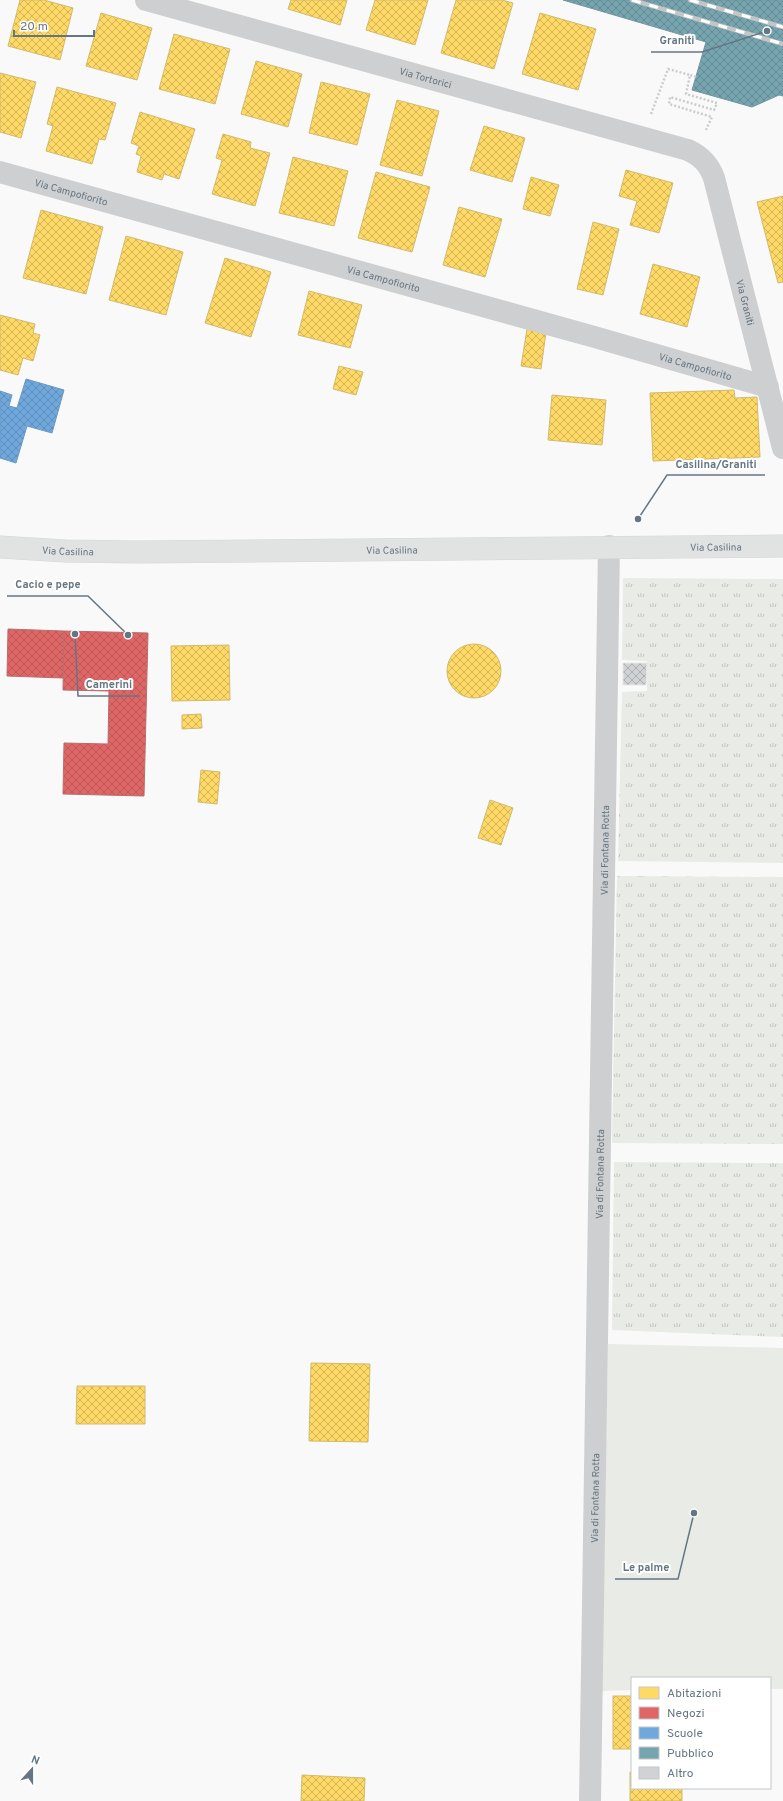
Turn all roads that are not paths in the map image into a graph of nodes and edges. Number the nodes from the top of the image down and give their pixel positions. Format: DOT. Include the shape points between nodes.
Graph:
graph roads {
  1 [pos="146,0"];
  2 [pos="703,159"];
  3 [pos="0,172"];
  4 [pos="768,387"];
  5 [pos="783,445"];
  6 [pos="0,546"];
  7 [pos="609,546"];
  8 [pos="783,546"];
  9 [pos="590,1801"];
  1 -- 2 [label="street, Via Tortorici" via="688,150"];
  2 -- 4 [label="street, Via Graniti" via="714,178"];
  3 -- 4 [label="street, Via Campofiorito" via="583,333"];
  4 -- 5 [label="street, Via Graniti"];
  6 -- 7 [label="main road, Via Casilina" via="130,552"];
  7 -- 8 [label="main road, Via Casilina"];
  7 -- 9 [label="street, Via di Fontana Rotta"];
}
